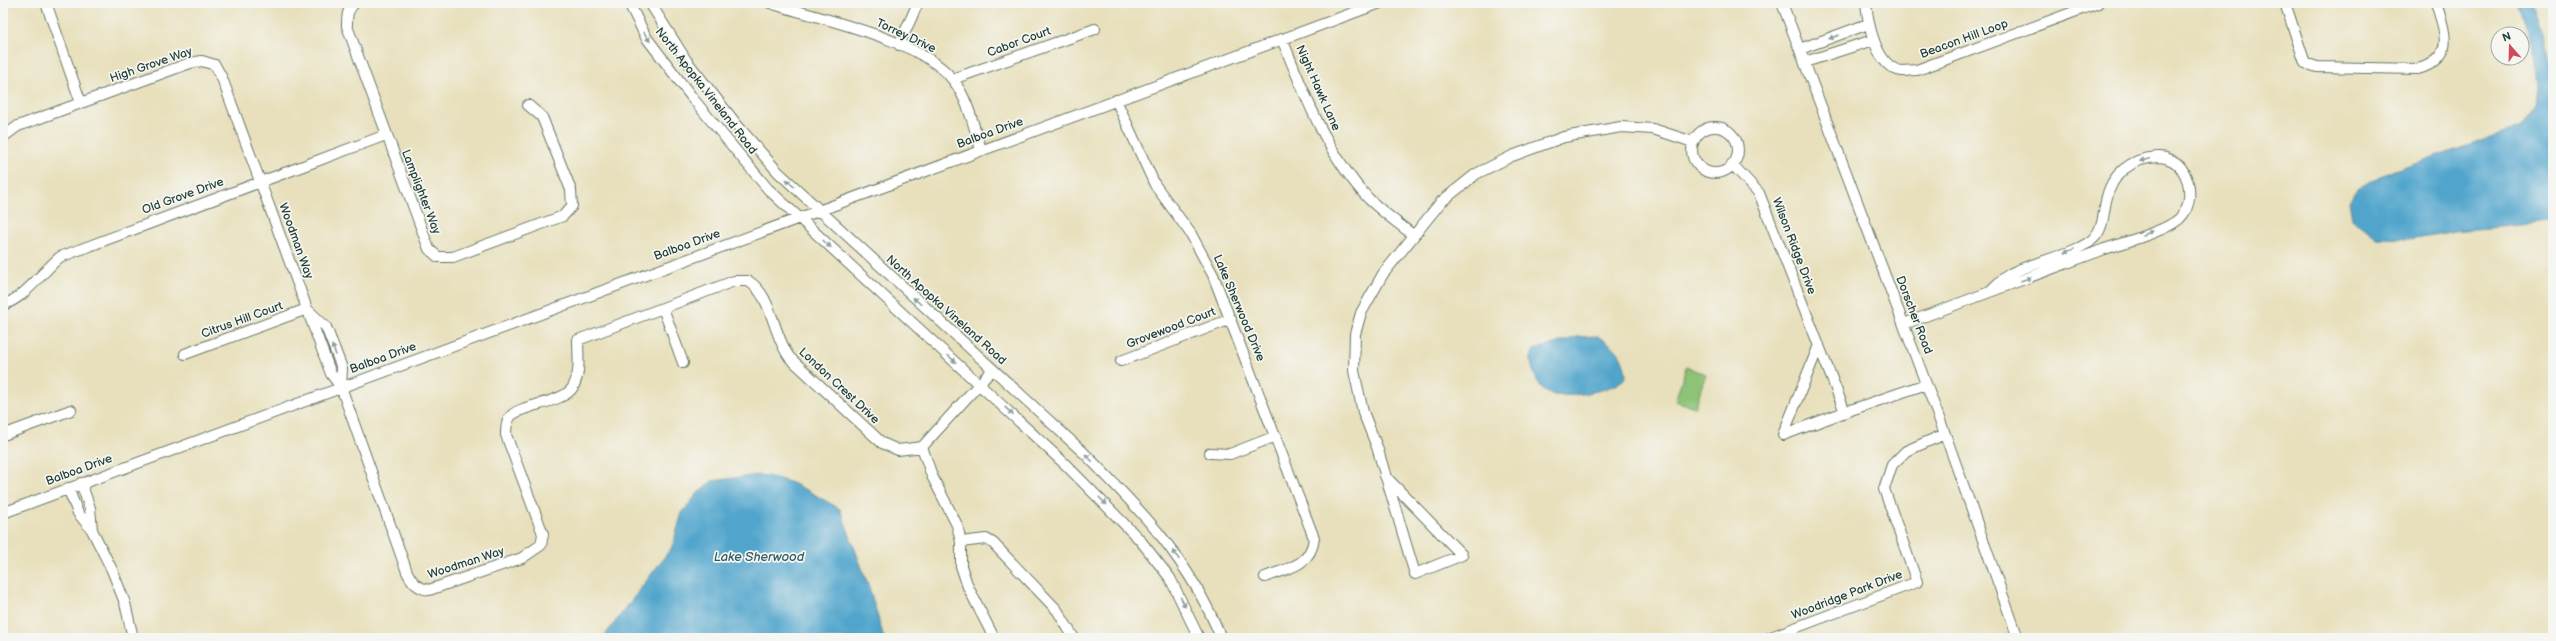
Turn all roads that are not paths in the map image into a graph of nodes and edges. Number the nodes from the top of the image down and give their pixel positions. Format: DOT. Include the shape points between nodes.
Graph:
graph roads {
  1 [pos="46,3"];
  2 [pos="355,3"];
  3 [pos="629,3"];
  4 [pos="650,3"];
  5 [pos="770,3"];
  6 [pos="918,3"];
  7 [pos="1380,3"];
  8 [pos="1782,3"];
  9 [pos="1866,3"];
  10 [pos="2098,3"];
  11 [pos="2285,3"];
  12 [pos="2436,3"];
  13 [pos="788,6"];
  14 [pos="1868,24"];
  15 [pos="1095,29"];
  16 [pos="1282,39"];
  17 [pos="1873,40"];
  18 [pos="899,45"];
  19 [pos="1800,49"];
  20 [pos="1805,62"];
  21 [pos="953,79"];
  22 [pos="1116,100"];
  23 [pos="81,103"];
  24 [pos="528,105"];
  25 [pos="386,135"];
  26 [pos="3,137"];
  27 [pos="1693,142"];
  28 [pos="982,150"];
  29 [pos="1732,164"];
  30 [pos="261,182"];
  31 [pos="818,211"];
  32 [pos="798,218"];
  33 [pos="1413,235"];
  34 [pos="1989,292"];
  35 [pos="3,305"];
  36 [pos="663,308"];
  37 [pos="307,310"];
  38 [pos="1231,319"];
  39 [pos="1904,324"];
  40 [pos="1819,345"];
  41 [pos="185,354"];
  42 [pos="1121,361"];
  43 [pos="683,363"];
  44 [pos="992,370"];
  45 [pos="1926,384"];
  46 [pos="980,385"];
  47 [pos="340,387"];
  48 [pos="561,396"];
  49 [pos="71,410"];
  50 [pos="1845,412"];
  51 [pos="1945,434"];
  52 [pos="3,435"];
  53 [pos="1276,436"];
  54 [pos="922,447"];
  55 [pos="1210,453"];
  56 [pos="1385,476"];
  57 [pos="81,483"];
  58 [pos="68,488"];
  59 [pos="3,513"];
  60 [pos="92,530"];
  61 [pos="961,542"];
  62 [pos="1265,577"];
  63 [pos="133,638"];
  64 [pos="994,638"];
  65 [pos="1074,638"];
  66 [pos="1199,638"];
  67 [pos="1221,638"];
  68 [pos="1768,638"];
  69 [pos="2018,638"];
  1 -- 23 [label="street"];
  2 -- 25 [label="street, Lamplighter Way" via="350,6 347,26"];
  3 -- 32 [label="street, North Apopka Vineland Road, one-way" via="646,37 694,100 768,188"];
  31 -- 4 [label="street, North Apopka Vineland Road, one-way" via="778,172 737,125 686,60"];
  5 -- 13 [label="street, Torrey Drive"];
  6 -- 18 [label="street"];
  7 -- 16 [label="street, Balboa Drive"];
  8 -- 19 [label="street, Dorscher Road"];
  9 -- 14 [label="street, Beacon Hill Loop"];
  10 -- 17 [label="street, Beacon Hill Loop" via="1917,70 1900,71 1886,62"];
  11 -- 12 [label="street" via="2305,63 2317,67 2418,69 2430,66 2437,60 2446,42"];
  13 -- 18 [label="street, Torrey Drive" via="840,22"];
  14 -- 17 [label="street, Beacon Hill Loop"];
  14 -- 19 [label="street, one-way"];
  15 -- 21 [label="street, Cabor Court"];
  16 -- 22 [label="street, Balboa Drive"];
  16 -- 33 [label="street, Night Hawk Lane" via="1318,125 1345,170 1369,199"];
  17 -- 20 [label="street"];
  18 -- 21 [label="street, Torrey Drive" via="930,59"];
  19 -- 20 [label="street, Dorscher Road"];
  20 -- 39 [label="street, Dorscher Road"];
  21 -- 28 [label="street, Torrey Drive"];
  22 -- 28 [label="street, Balboa Drive"];
  22 -- 38 [label="street, Lake Sherwood Drive" via="1155,185 1191,234 1213,275"];
  23 -- 26 [label="street, High Grove Way" via="18,126"];
  23 -- 30 [label="street, High Grove Way" via="190,63 202,61 215,65"];
  24 -- 25 [label="street, Lamplighter Way" via="542,117 571,190 572,206 563,216 453,257 438,257 429,249"];
  25 -- 30 [label="street, Old Grove Drive"];
  27 -- 29 [label="street" via="1693,157 1702,169 1717,172"];
  27 -- 29 [label="street" via="1702,130 1709,127 1725,129 1737,143 1736,157"];
  27 -- 33 [label="street" via="1653,129 1621,127 1564,137 1512,156 1476,174 1441,202"];
  28 -- 31 [label="street, Balboa Drive"];
  29 -- 40 [label="street, Wilson Ridge Drive" via="1759,193"];
  30 -- 35 [label="street, Old Grove Drive" via="60,257 24,292"];
  30 -- 37 [label="street, Woodman Way"];
  31 -- 32 [label="street, Balboa Drive"];
  44 -- 31 [label="street, North Apopka Vineland Road, one-way"];
  32 -- 46 [label="street, North Apopka Vineland Road, one-way"];
  32 -- 47 [label="street, Balboa Drive"];
  33 -- 56 [label="street" via="1382,274 1360,313 1355,334 1354,370 1363,412"];
  34 -- 34 [label="street, one-way" via="2174,222 2184,214 2189,201 2189,187 2183,171 2173,161 2158,157 2134,162 2124,168 2110,187 2101,229 2094,238 2010,274"];
  34 -- 39 [label="street"];
  36 -- 43 [label="street"];
  36 -- 48 [label="street, London Crest Drive" via="578,340 578,376 573,388"];
  36 -- 54 [label="street, London Crest Drive" via="734,281 748,281 762,292 782,348 790,358 882,443 898,450"];
  37 -- 41 [label="street, Citrus Hill Court"];
  37 -- 47 [label="street, Woodman Way" via="326,327 342,368"];
  38 -- 42 [label="street, Grovewood Court"];
  38 -- 53 [label="street, Lake Sherwood Drive"];
  39 -- 45 [label="street, Dorscher Road"];
  40 -- 50 [label="street, Wilson Ridge Drive"];
  40 -- 50 [label="street" via="1783,435"];
  44 -- 46 [label="street"];
  67 -- 44 [label="street, North Apopka Vineland Road, one-way" via="1207,603 1176,555 1132,500"];
  45 -- 50 [label="street"];
  45 -- 51 [label="street, Dorscher Road"];
  46 -- 54 [label="street"];
  46 -- 66 [label="street, North Apopka Vineland Road, one-way" via="1105,502 1140,540 1170,578"];
  47 -- 48 [label="street, Woodman Way" via="406,572 413,584 429,590 522,558 540,545 543,534 506,435 506,424 512,414"];
  47 -- 57 [label="street, Balboa Drive"];
  49 -- 52 [label="street"];
  51 -- 68 [label="street, Woodridge Park Drive" via="1906,451 1892,465 1884,489 1917,582"];
  51 -- 69 [label="street, Dorscher Road"];
  53 -- 55 [label="street" via="1230,454"];
  53 -- 62 [label="street, Lake Sherwood Drive" via="1314,538 1313,549 1306,561"];
  54 -- 61 [label="street" via="932,476 951,512"];
  56 -- 56 [label="street" via="1415,574 1462,555 1440,532"];
  57 -- 58 [label="street, Balboa Drive"];
  57 -- 60 [label="street" via="90,508"];
  58 -- 59 [label="street, Balboa Drive"];
  58 -- 60 [label="street" via="78,513"];
  60 -- 63 [label="street" via="125,603"];
  61 -- 64 [label="street" via="961,566 968,587"];
  61 -- 65 [label="street" via="986,539 993,542 1057,610"];
}
